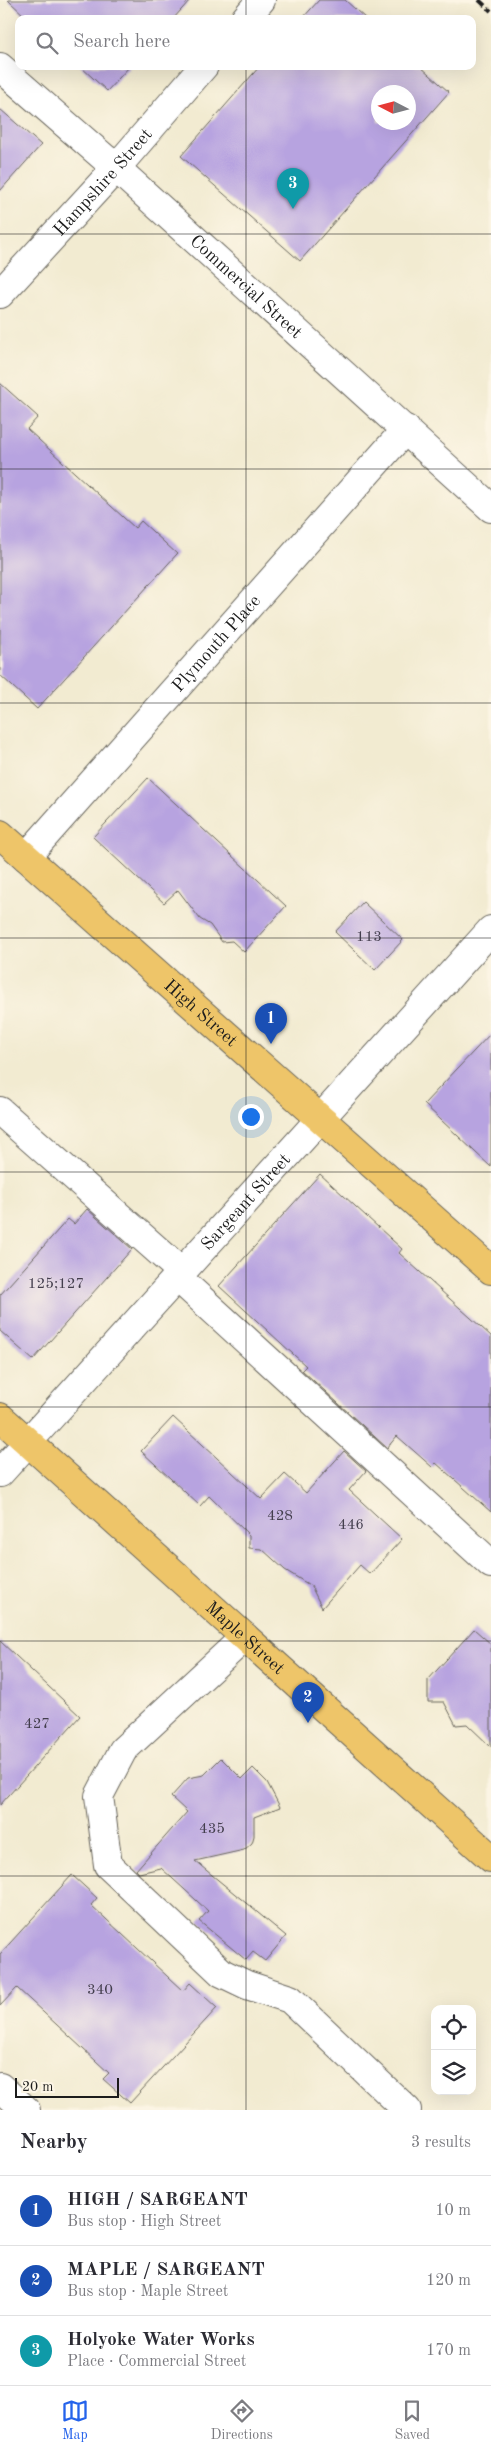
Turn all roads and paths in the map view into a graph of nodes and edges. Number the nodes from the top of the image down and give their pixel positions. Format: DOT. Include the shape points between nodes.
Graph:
graph roads {
  1 [pos="261,0"];
  2 [pos="248,15"];
  3 [pos="0,67"];
  4 [pos="201,70"];
  5 [pos="116,168"];
  6 [pos="0,294"];
  7 [pos="406,429"];
  8 [pos="491,508"];
  9 [pos="0,834"];
  10 [pos="26,858"];
  11 [pos="491,930"];
  12 [pos="0,1111"];
  13 [pos="321,1117"];
  14 [pos="491,1270"];
  15 [pos="179,1275"];
  16 [pos="0,1417"];
  17 [pos="28,1443"];
  18 [pos="0,1473"];
  19 [pos="491,1564"];
  20 [pos="245,1637"];
  21 [pos="491,1858"];
  22 [pos="0,2087"];
  23 [pos="26,2110"];
  24 [pos="407,2110"];
  1 -- 2 [label="street"];
  3 -- 5 [label="street, Commercial Street"];
  4 -- 5 [label="street, Hampshire Street"];
  5 -- 6 [label="street, Hampshire Street"];
  5 -- 7 [label="street, Commercial Street"];
  7 -- 8 [label="street, Commercial Street"];
  7 -- 10 [label="street, Plymouth Place"];
  9 -- 10 [label="main road, High Street"];
  10 -- 13 [label="main road, High Street"];
  11 -- 13 [label="street, Sargeant Street"];
  12 -- 15 [label="street"];
  13 -- 14 [label="main road, High Street"];
  13 -- 15 [label="street, Sargeant Street"];
  15 -- 17 [label="street, Sargeant Street"];
  15 -- 19 [label="street"];
  16 -- 17 [label="main road, Maple Street"];
  17 -- 18 [label="street, Sargeant Street"];
  17 -- 20 [label="main road, Maple Street"];
  20 -- 21 [label="main road, Maple Street"];
  20 -- 24 [label="street" via="123,1750 99,1796 108,1865 222,1973 290,1999"];
  22 -- 23 [label="street"];
}
